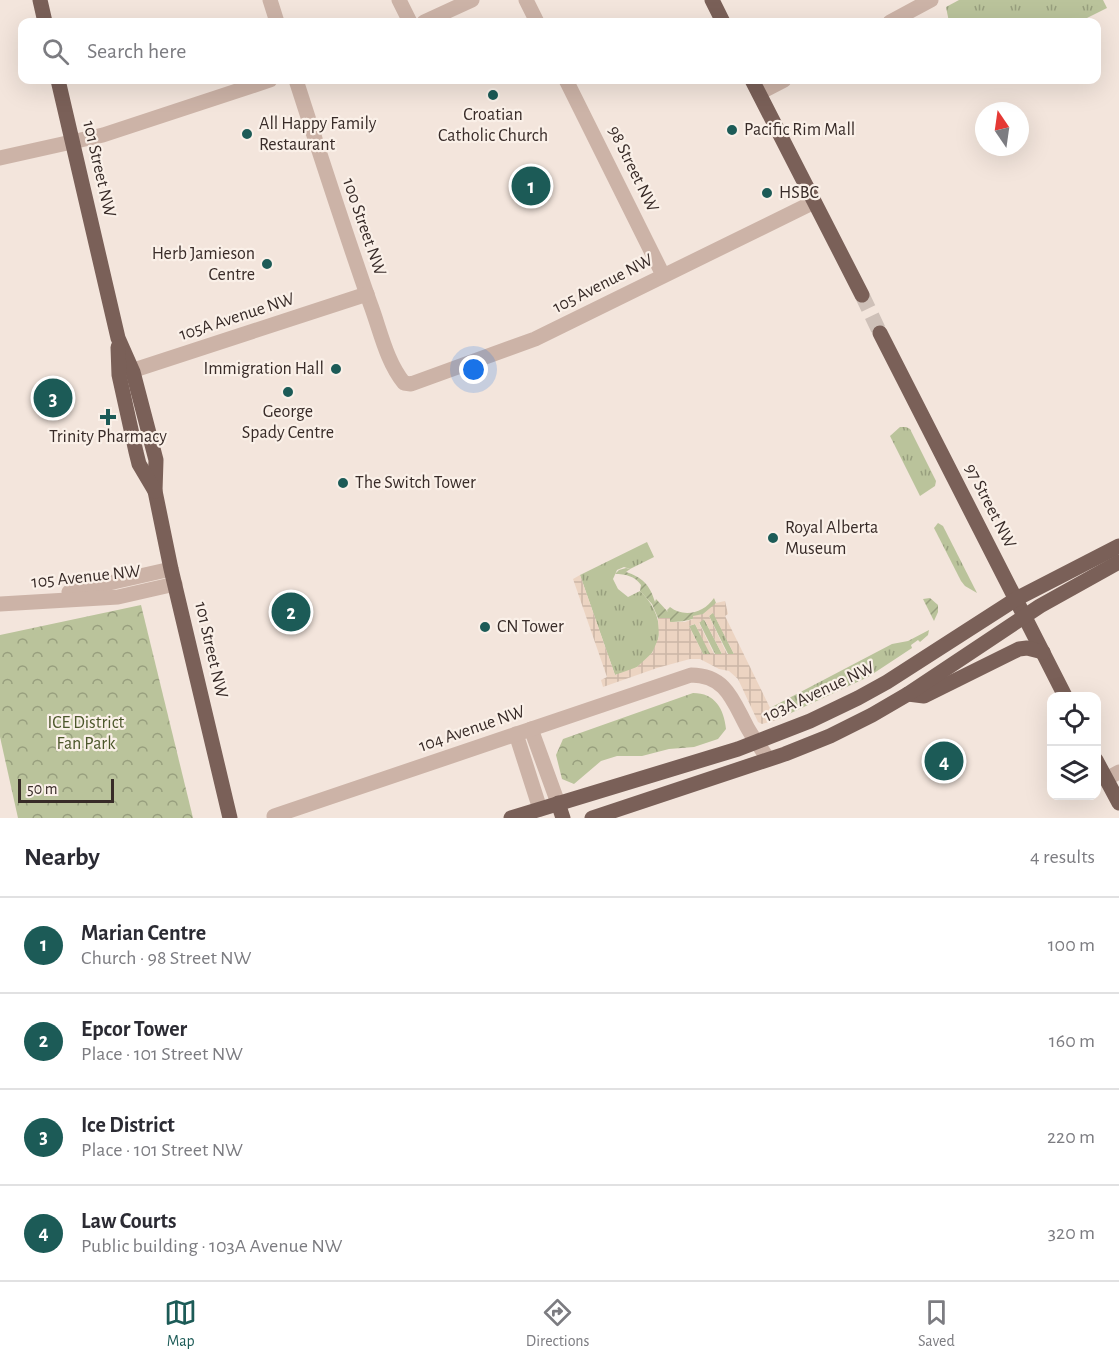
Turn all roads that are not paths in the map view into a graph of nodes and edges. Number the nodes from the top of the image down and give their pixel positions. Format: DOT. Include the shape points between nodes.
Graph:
graph roads {
  1 [pos="40,0"];
  2 [pos="270,0"];
  3 [pos="399,0"];
  4 [pos="472,0"];
  5 [pos="526,0"];
  6 [pos="712,0"];
  7 [pos="931,0"];
  8 [pos="44,18"];
  9 [pos="276,18"];
  10 [pos="408,18"];
  11 [pos="433,18"];
  12 [pos="535,18"];
  13 [pos="721,18"];
  14 [pos="897,18"];
  15 [pos="59,84"];
  16 [pos="258,84"];
  17 [pos="297,84"];
  18 [pos="568,84"];
  19 [pos="755,86"];
  20 [pos="72,142"];
  21 [pos="0,158"];
  22 [pos="814,202"];
  23 [pos="663,275"];
  24 [pos="367,294"];
  25 [pos="862,295"];
  26 [pos="880,333"];
  27 [pos="126,373"];
  28 [pos="404,383"];
  29 [pos="1119,546"];
  30 [pos="1119,562"];
  31 [pos="173,577"];
  32 [pos="1016,599"];
  33 [pos="0,603"];
  34 [pos="1025,616"];
  35 [pos="1043,652"];
  36 [pos="1063,692"];
  37 [pos="908,694"];
  38 [pos="531,729"];
  39 [pos="516,735"];
  40 [pos="757,742"];
  41 [pos="768,759"];
  42 [pos="1101,764"];
  43 [pos="1113,775"];
  44 [pos="1119,804"];
  45 [pos="560,811"];
  46 [pos="542,813"];
  47 [pos="274,816"];
  48 [pos="230,818"];
  49 [pos="511,818"];
  50 [pos="592,818"];
  1 -- 8 [label="main road"];
  2 -- 9 [label="street"];
  3 -- 10 [label="street"];
  4 -- 11 [label="street"];
  5 -- 12 [label="street"];
  6 -- 13 [label="main road"];
  7 -- 14 [label="street"];
  15 -- 20 [label="main road, 101 Street NW"];
  16 -- 20 [label="street"];
  17 -- 24 [label="street, 100 Street NW"];
  18 -- 23 [label="street, 98 Street NW"];
  19 -- 22 [label="main road"];
  20 -- 21 [label="street"];
  20 -- 27 [label="main road, 101 Street NW"];
  22 -- 23 [label="street, 105 Avenue NW"];
  22 -- 25 [label="main road"];
  23 -- 28 [label="street, 105 Avenue NW" via="535,339 411,384"];
  24 -- 27 [label="street, 105A Avenue NW"];
  24 -- 28 [label="street, 100 Street NW" via="394,369"];
  26 -- 32 [label="main road, 97 Street NW"];
  27 -- 31 [label="main road, 101 Street NW" via="139,464 155,491"];
  29 -- 32 [label="main road, 103A Avenue NW"];
  30 -- 34 [label="main road"];
  31 -- 33 [label="street, 105 Avenue NW"];
  31 -- 48 [label="main road, 101 Street NW"];
  32 -- 34 [label="main road, 97 Street NW"];
  32 -- 40 [label="main road, 103A Avenue NW" via="858,698"];
  34 -- 35 [label="main road, 97 Street NW"];
  34 -- 37 [label="main road"];
  35 -- 36 [label="main road, 97 Street NW"];
  35 -- 37 [label="main road" via="1019,650 924,696"];
  37 -- 41 [label="main road" via="830,736"];
  38 -- 39 [label="street, 104 Avenue NW"];
  38 -- 40 [label="street, 104 Avenue NW" via="683,676 705,676 721,685"];
  38 -- 45 [label="street"];
  39 -- 46 [label="street"];
  39 -- 47 [label="street, 104 Avenue NW"];
  40 -- 41 [label="street"];
  40 -- 45 [label="main road, 103A Avenue NW"];
  41 -- 50 [label="main road"];
  42 -- 43 [label="main road"];
  43 -- 44 [label="main road"];
  45 -- 46 [label="main road, 103A Avenue NW"];
  46 -- 49 [label="main road, 103A Avenue NW"];
}
